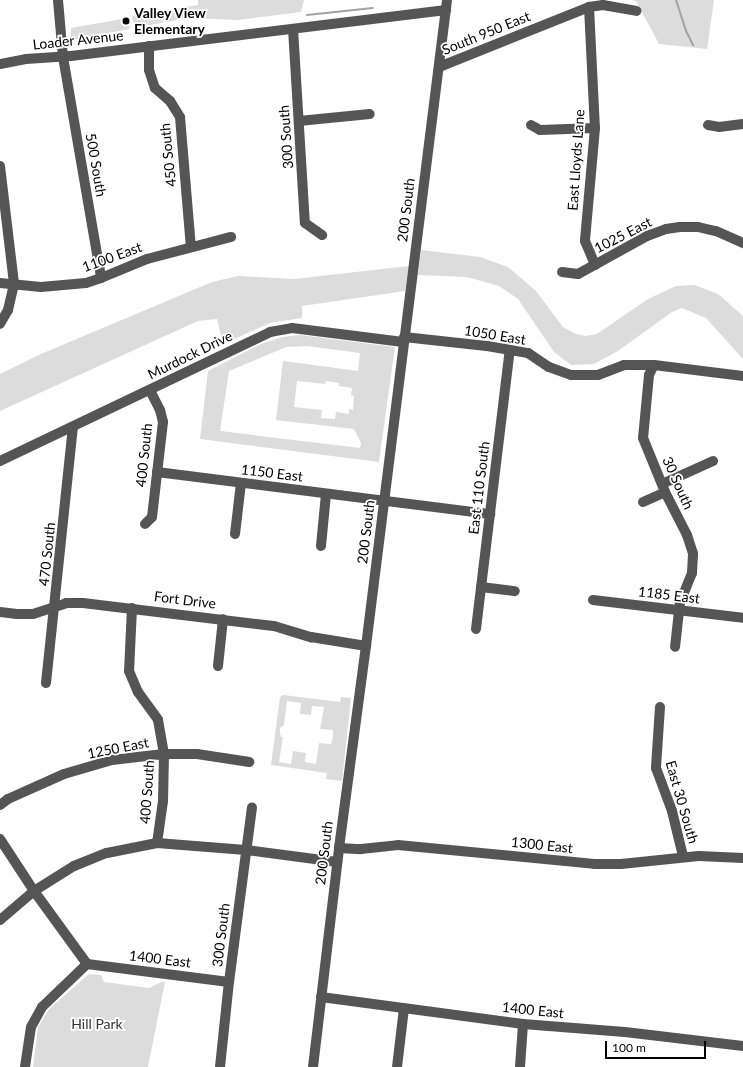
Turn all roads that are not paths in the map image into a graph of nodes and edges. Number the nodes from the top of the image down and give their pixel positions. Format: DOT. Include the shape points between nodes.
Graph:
graph roads {
  1 [pos="58,0"];
  2 [pos="447,5"];
  3 [pos="589,7"];
  4 [pos="636,12"];
  5 [pos="293,29"];
  6 [pos="149,46"];
  7 [pos="63,57"];
  8 [pos="0,64"];
  9 [pos="439,67"];
  10 [pos="370,114"];
  11 [pos="299,121"];
  12 [pos="743,124"];
  13 [pos="531,125"];
  14 [pos="708,125"];
  15 [pos="595,128"];
  16 [pos="0,166"];
  17 [pos="322,235"];
  18 [pos="231,237"];
  19 [pos="743,243"];
  20 [pos="191,247"];
  21 [pos="595,264"];
  22 [pos="562,272"];
  23 [pos="101,278"];
  24 [pos="0,283"];
  25 [pos="14,284"];
  26 [pos="0,324"];
  27 [pos="404,340"];
  28 [pos="510,350"];
  29 [pos="654,365"];
  30 [pos="743,376"];
  31 [pos="150,390"];
  32 [pos="73,427"];
  33 [pos="0,461"];
  34 [pos="713,461"];
  35 [pos="157,472"];
  36 [pos="241,483"];
  37 [pos="663,488"];
  38 [pos="326,494"];
  39 [pos="383,501"];
  40 [pos="643,502"];
  41 [pos="490,514"];
  42 [pos="145,524"];
  43 [pos="235,534"];
  44 [pos="320,546"];
  45 [pos="481,587"];
  46 [pos="515,591"];
  47 [pos="592,600"];
  48 [pos="55,607"];
  49 [pos="132,608"];
  50 [pos="679,610"];
  51 [pos="0,612"];
  52 [pos="743,618"];
  53 [pos="223,619"];
  54 [pos="476,629"];
  55 [pos="366,646"];
  56 [pos="675,647"];
  57 [pos="218,666"];
  58 [pos="46,683"];
  59 [pos="660,707"];
  60 [pos="164,754"];
  61 [pos="249,762"];
  62 [pos="0,805"];
  63 [pos="252,808"];
  64 [pos="0,839"];
  65 [pos="156,843"];
  66 [pos="339,848"];
  67 [pos="246,850"];
  68 [pos="683,856"];
  69 [pos="743,858"];
  70 [pos="337,862"];
  71 [pos="34,891"];
  72 [pos="0,920"];
  73 [pos="87,964"];
  74 [pos="229,982"];
  75 [pos="321,997"];
  76 [pos="404,1008"];
  77 [pos="523,1024"];
  78 [pos="743,1046"];
  79 [pos="25,1067"];
  80 [pos="220,1067"];
  81 [pos="313,1067"];
  82 [pos="397,1067"];
  83 [pos="520,1067"];
  1 -- 7 [label="street, 500 South"];
  2 -- 5 [label="street, Loader Avenue"];
  2 -- 9 [label="street, 200 South"];
  3 -- 4 [label="street, South 950 East" via="603,5"];
  3 -- 9 [label="street, South 950 East"];
  3 -- 15 [label="street, East Lloyds Lane"];
  5 -- 6 [label="street, Loader Avenue"];
  5 -- 11 [label="street, 300 South"];
  6 -- 7 [label="street, Loader Avenue"];
  6 -- 20 [label="street, 450 South" via="149,70 155,88 170,102 180,117"];
  7 -- 8 [label="street, Loader Avenue" via="26,59"];
  7 -- 23 [label="street, 500 South"];
  9 -- 27 [label="street, 200 South"];
  10 -- 11 [label="street"];
  11 -- 17 [label="street, 300 South" via="305,223"];
  12 -- 14 [label="street" via="719,127"];
  13 -- 15 [label="street" via="540,130"];
  15 -- 21 [label="street, East Lloyds Lane" via="585,241"];
  16 -- 25 [label="street"];
  18 -- 20 [label="street, 1100 East"];
  19 -- 21 [label="street, 1025 East" via="716,231 680,227 647,236"];
  20 -- 23 [label="street, 1100 East" via="147,260"];
  21 -- 22 [label="street, 1025 East" via="578,274"];
  23 -- 25 [label="street, 1100 East" via="61,286"];
  24 -- 25 [label="street, 1100 East"];
  25 -- 26 [label="street" via="8,310"];
  27 -- 28 [label="street, 1050 East"];
  27 -- 31 [label="street, Murdock Drive" via="292,328 270,332"];
  27 -- 39 [label="street, 200 South"];
  28 -- 29 [label="street, 1050 East" via="528,353 549,366 571,375 598,375 624,365"];
  28 -- 41 [label="street, East 110 South"];
  29 -- 30 [label="street, 1050 East"];
  29 -- 37 [label="street, 30 South" via="649,375 643,438"];
  31 -- 32 [label="street, Murdock Drive"];
  31 -- 35 [label="street, 400 South" via="163,422"];
  32 -- 33 [label="street, Murdock Drive"];
  32 -- 48 [label="street, 470 South"];
  34 -- 37 [label="street"];
  35 -- 36 [label="street, 1150 East"];
  35 -- 42 [label="street, 400 South" via="152,517"];
  36 -- 38 [label="street, 1150 East"];
  36 -- 43 [label="street"];
  37 -- 40 [label="street"];
  37 -- 50 [label="street, 30 South" via="694,554 692,573 684,589"];
  38 -- 39 [label="street, 1150 East"];
  38 -- 44 [label="street"];
  39 -- 41 [label="street, 1150 East"];
  39 -- 55 [label="street, 200 South"];
  41 -- 45 [label="street, East 110 South"];
  45 -- 46 [label="street"];
  45 -- 54 [label="street, East 110 South"];
  47 -- 50 [label="street, 1185 East"];
  48 -- 49 [label="street, Fort Drive" via="83,603"];
  48 -- 51 [label="street, Fort Drive" via="32,614"];
  48 -- 58 [label="street, 470 South"];
  49 -- 53 [label="street, Fort Drive"];
  49 -- 60 [label="street, 400 South" via="129,671 138,692 158,720"];
  50 -- 52 [label="street, 1185 East"];
  50 -- 56 [label="street, 30 South"];
  53 -- 55 [label="street, Fort Drive" via="274,626 311,638"];
  53 -- 57 [label="street"];
  55 -- 66 [label="street, 200 South"];
  59 -- 68 [label="street, East 30 South" via="656,768 672,811"];
  60 -- 61 [label="street, 1250 East" via="197,754"];
  60 -- 62 [label="street, 1250 East" via="112,760 64,774"];
  60 -- 65 [label="street, 400 South" via="163,801"];
  63 -- 67 [label="street, 300 South"];
  64 -- 71 [label="street"];
  65 -- 67 [label="street"];
  65 -- 71 [label="street" via="107,853 80,863"];
  66 -- 68 [label="street, 1300 East" via="361,849 398,845 594,864 621,864"];
  66 -- 70 [label="street, 200 South"];
  67 -- 70 [label="street"];
  67 -- 74 [label="street, 300 South"];
  68 -- 69 [label="street, 1300 East"];
  70 -- 75 [label="street, 200 South"];
  71 -- 72 [label="street"];
  71 -- 73 [label="street"];
  73 -- 74 [label="street, 1400 East"];
  73 -- 79 [label="street" via="42,1007 31,1027"];
  74 -- 80 [label="street, 300 South"];
  75 -- 76 [label="street, 1400 East"];
  75 -- 81 [label="street, 200 South"];
  76 -- 77 [label="street, 1400 East"];
  76 -- 82 [label="street"];
  77 -- 78 [label="street, 1400 East" via="625,1032"];
  77 -- 83 [label="street"];
}
